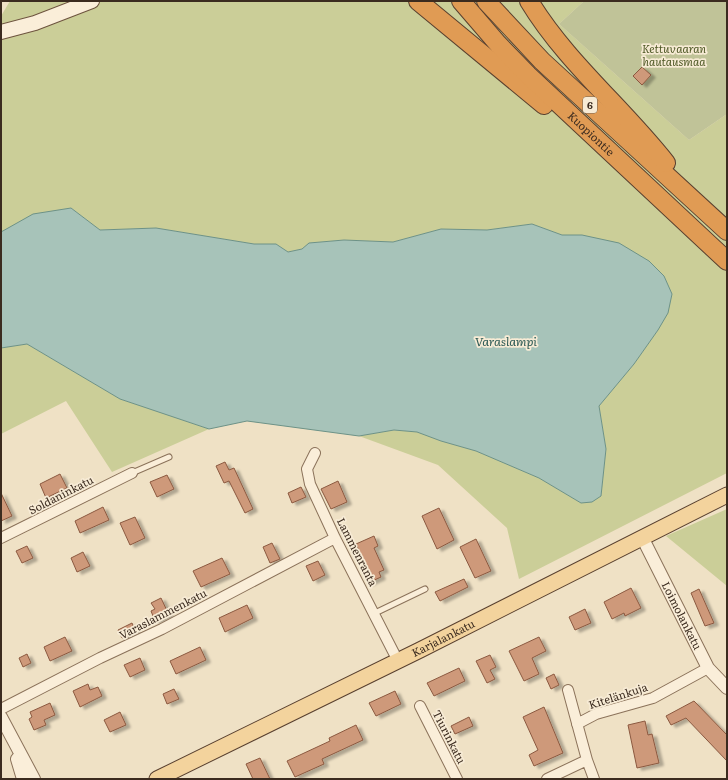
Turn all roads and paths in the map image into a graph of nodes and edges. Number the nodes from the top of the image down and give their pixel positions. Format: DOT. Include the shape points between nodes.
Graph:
graph roads {
  1 [pos="92,1"];
  2 [pos="418,1"];
  3 [pos="461,1"];
  4 [pos="486,1"];
  5 [pos="529,1"];
  6 [pos="1,32"];
  7 [pos="640,182"];
  8 [pos="699,205"];
  9 [pos="727,231"];
  10 [pos="727,262"];
  11 [pos="315,452"];
  12 [pos="169,457"];
  13 [pos="132,474"];
  14 [pos="727,495"];
  15 [pos="1,538"];
  16 [pos="335,538"];
  17 [pos="643,539"];
  18 [pos="425,588"];
  19 [pos="375,613"];
  20 [pos="398,661"];
  21 [pos="708,668"];
  22 [pos="727,688"];
  23 [pos="568,690"];
  24 [pos="420,706"];
  25 [pos="1,709"];
  26 [pos="1,716"];
  27 [pos="577,724"];
  28 [pos="7,730"];
  29 [pos="587,760"];
  30 [pos="23,779"];
  31 [pos="34,779"];
  32 [pos="158,779"];
  33 [pos="457,779"];
  34 [pos="547,779"];
  35 [pos="594,779"];
  1 -- 6 [label="main road" via="35,23"];
  2 -- 7 [label="highway"];
  3 -- 7 [label="highway, Kuopiontie / 6" via="528,75"];
  4 -- 8 [label="highway, Kuopiontie / 6" via="542,61"];
  5 -- 8 [label="highway" via="541,20 606,97 652,145"];
  7 -- 10 [label="highway, Kuopiontie / 6"];
  8 -- 9 [label="highway, Kuopiontie / 6"];
  11 -- 16 [label="street, Lammenranta" via="307,469 308,476"];
  12 -- 13 [label="lane"];
  13 -- 15 [label="street, Soldaninkatu"];
  14 -- 17 [label="main road, Karjalankatu"];
  16 -- 19 [label="street, Lammenranta"];
  16 -- 25 [label="street, Varaslammenkatu" via="162,629"];
  17 -- 20 [label="main road, Karjalankatu"];
  17 -- 21 [label="street, Loimolankatu"];
  18 -- 19 [label="lane"];
  19 -- 20 [label="street, Lammenranta"];
  20 -- 32 [label="main road, Karjalankatu"];
  21 -- 22 [label="street, Loimolankatu"];
  21 -- 27 [label="street, Kitelänkuja" via="653,698 596,714"];
  23 -- 27 [label="street"];
  24 -- 33 [label="street, Tiurinkatu"];
  26 -- 28 [label="street"];
  27 -- 29 [label="street"];
  28 -- 30 [label="street"];
  28 -- 31 [label="street"];
  29 -- 34 [label="street"];
  29 -- 35 [label="street"];
}
